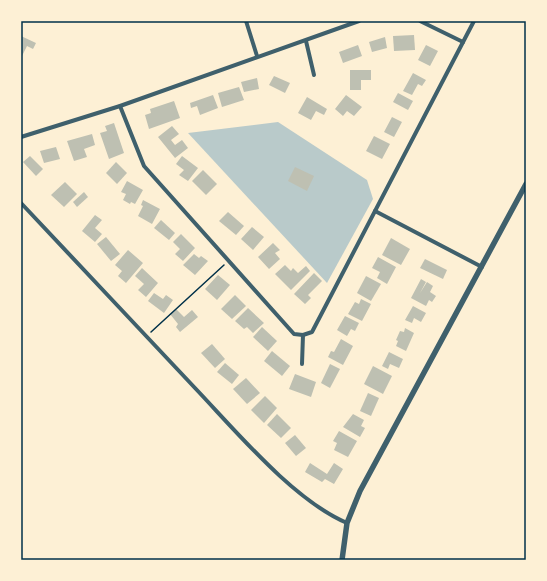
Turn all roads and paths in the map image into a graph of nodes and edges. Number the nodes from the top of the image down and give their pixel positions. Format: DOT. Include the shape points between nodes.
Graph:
graph roads {
  1 [pos="246,21"];
  2 [pos="359,21"];
  3 [pos="420,21"];
  4 [pos="474,21"];
  5 [pos="306,41"];
  6 [pos="463,42"];
  7 [pos="257,56"];
  8 [pos="314,75"];
  9 [pos="120,106"];
  10 [pos="21,137"];
  11 [pos="526,184"];
  12 [pos="21,203"];
  13 [pos="375,211"];
  14 [pos="229,260"];
  15 [pos="482,267"];
  16 [pos="303,335"];
  17 [pos="146,336"];
  18 [pos="302,364"];
  19 [pos="347,523"];
  20 [pos="342,560"];
  1 -- 7 [label="street"];
  2 -- 5 [label="street"];
  3 -- 6 [label="street"];
  4 -- 6 [label="street"];
  5 -- 7 [label="street"];
  5 -- 8 [label="street"];
  6 -- 13 [label="street"];
  7 -- 9 [label="street"];
  9 -- 10 [label="street"];
  9 -- 14 [label="street" via="144,166"];
  11 -- 15 [label="street"];
  12 -- 17 [label="street"];
  13 -- 15 [label="street"];
  13 -- 16 [label="street" via="312,332"];
  14 -- 16 [label="street" via="294,334"];
  14 -- 17 [label="path"];
  15 -- 19 [label="street" via="360,491"];
  16 -- 18 [label="street"];
  17 -- 19 [label="street" via="287,482 321,510"];
  19 -- 20 [label="street"];
}
